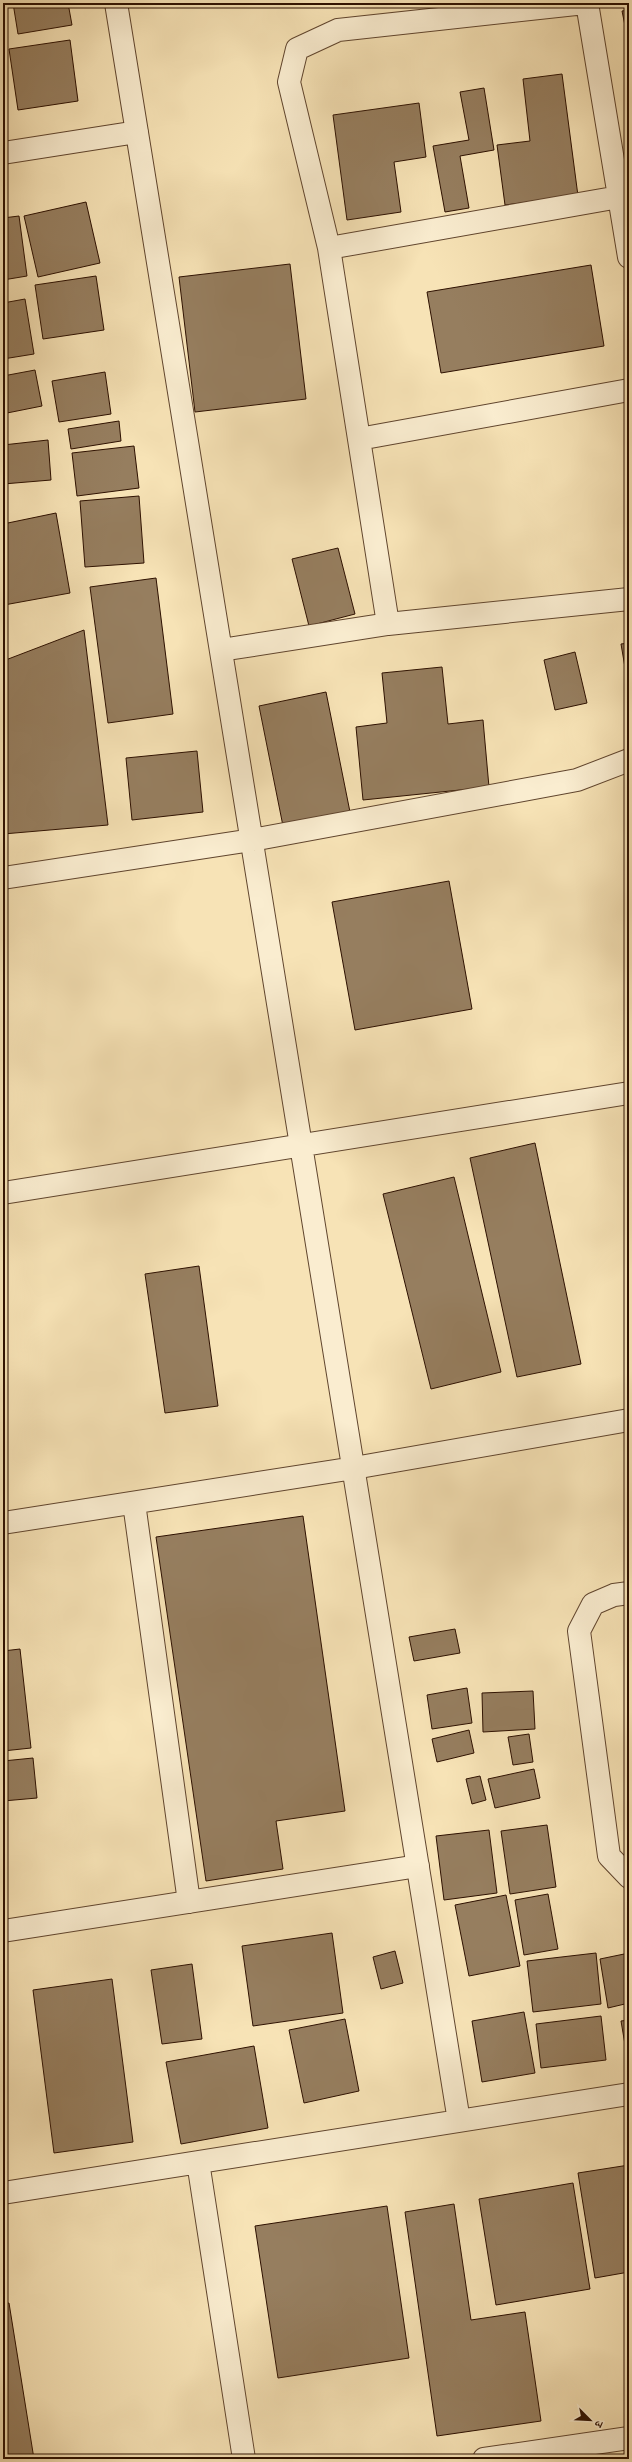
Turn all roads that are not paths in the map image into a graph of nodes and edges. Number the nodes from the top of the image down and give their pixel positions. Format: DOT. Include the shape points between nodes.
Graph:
graph roads {
  1 [pos="116,3"];
  2 [pos="586,3"];
  3 [pos="137,132"];
  4 [pos="3,153"];
  5 [pos="619,197"];
  6 [pos="329,248"];
  7 [pos="629,257"];
  8 [pos="629,390"];
  9 [pos="359,440"];
  10 [pos="629,599"];
  11 [pos="388,624"];
  12 [pos="221,650"];
  13 [pos="629,760"];
  14 [pos="252,840"];
  15 [pos="3,878"];
  16 [pos="629,1093"];
  17 [pos="301,1145"];
  18 [pos="3,1192"];
  19 [pos="629,1420"];
  20 [pos="354,1468"];
  21 [pos="134,1503"];
  22 [pos="3,1523"];
  23 [pos="629,1593"];
  24 [pos="418,1866"];
  25 [pos="629,1877"];
  26 [pos="189,1902"];
  27 [pos="4,1926"];
  28 [pos="629,2094"];
  29 [pos="459,2121"];
  30 [pos="198,2162"];
  31 [pos="3,2193"];
  32 [pos="629,2438"];
  33 [pos="244,2459"];
  34 [pos="484,2459"];
  1 -- 3 [label="street"];
  2 -- 5 [label="street"];
  2 -- 6 [label="street" via="338,30 298,49 289,82"];
  3 -- 4 [label="street"];
  3 -- 12 [label="street"];
  5 -- 6 [label="street"];
  5 -- 7 [label="street"];
  6 -- 9 [label="street"];
  8 -- 9 [label="street"];
  9 -- 11 [label="street"];
  10 -- 11 [label="street"];
  11 -- 12 [label="street"];
  12 -- 14 [label="street"];
  13 -- 14 [label="street" via="577,780"];
  14 -- 15 [label="street"];
  14 -- 17 [label="street"];
  16 -- 17 [label="street"];
  17 -- 18 [label="street"];
  17 -- 20 [label="street"];
  19 -- 20 [label="street"];
  20 -- 21 [label="street"];
  20 -- 24 [label="street"];
  21 -- 22 [label="street"];
  21 -- 26 [label="street"];
  23 -- 25 [label="street" via="614,1595 592,1604 579,1631 609,1856"];
  24 -- 26 [label="street"];
  24 -- 29 [label="street"];
  26 -- 27 [label="street"];
  28 -- 29 [label="street"];
  29 -- 30 [label="street"];
  30 -- 31 [label="street"];
  30 -- 33 [label="street"];
  32 -- 34 [label="street"];
}
